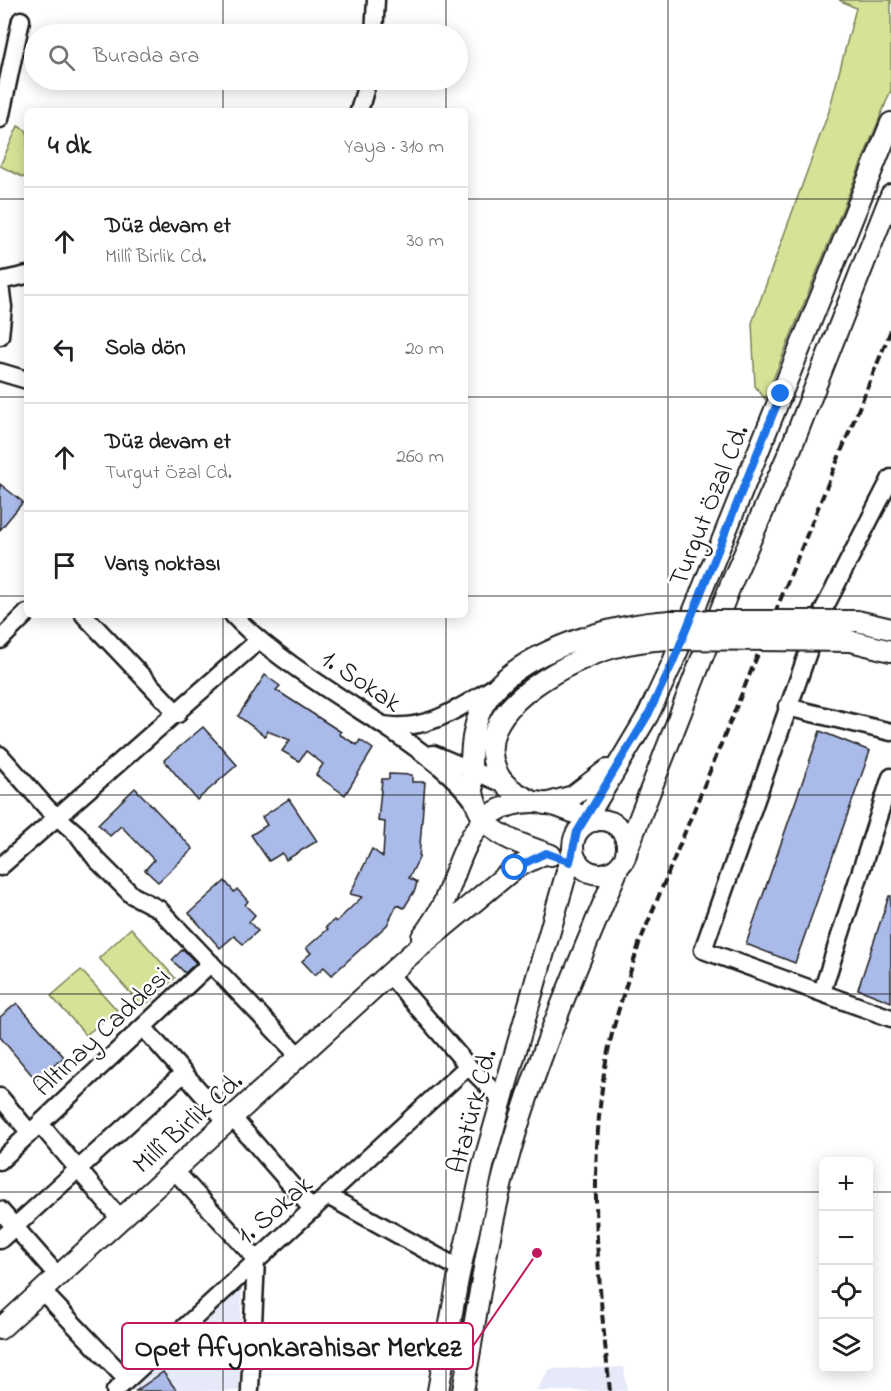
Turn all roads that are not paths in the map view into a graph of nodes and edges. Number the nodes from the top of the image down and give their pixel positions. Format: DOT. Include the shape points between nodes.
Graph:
graph roads {
  1 [pos="376,0"];
  2 [pos="21,20"];
  3 [pos="375,24"];
  4 [pos="365,90"];
  5 [pos="3,92"];
  6 [pos="360,108"];
  7 [pos="0,119"];
  8 [pos="891,123"];
  9 [pos="891,195"];
  10 [pos="24,276"];
  11 [pos="0,283"];
  12 [pos="0,336"];
  13 [pos="0,372"];
  14 [pos="24,379"];
  15 [pos="891,478"];
  16 [pos="24,616"];
  17 [pos="87,618"];
  18 [pos="237,618"];
  19 [pos="250,628"];
  20 [pos="891,629"];
  21 [pos="670,630"];
  22 [pos="0,640"];
  23 [pos="891,651"];
  24 [pos="500,683"];
  25 [pos="787,707"];
  26 [pos="178,714"];
  27 [pos="382,725"];
  28 [pos="891,732"];
  29 [pos="0,755"];
  30 [pos="621,758"];
  31 [pos="475,774"];
  32 [pos="891,777"];
  33 [pos="538,803"];
  34 [pos="479,812"];
  35 [pos="59,819"];
  36 [pos="587,822"];
  37 [pos="546,853"];
  38 [pos="623,858"];
  39 [pos="574,859"];
  40 [pos="0,867"];
  41 [pos="410,954"];
  42 [pos="211,963"];
  43 [pos="389,974"];
  44 [pos="822,992"];
  45 [pos="891,1018"];
  46 [pos="143,1027"];
  47 [pos="299,1056"];
  48 [pos="468,1066"];
  49 [pos="184,1073"];
  50 [pos="0,1097"];
  51 [pos="501,1099"];
  52 [pos="230,1119"];
  53 [pos="35,1128"];
  54 [pos="0,1161"];
  55 [pos="78,1169"];
  56 [pos="174,1170"];
  57 [pos="328,1196"];
  58 [pos="0,1210"];
  59 [pos="313,1210"];
  60 [pos="120,1219"];
  61 [pos="15,1227"];
  62 [pos="0,1240"];
  63 [pos="256,1259"];
  64 [pos="460,1269"];
  65 [pos="58,1276"];
  66 [pos="42,1291"];
  67 [pos="0,1329"];
  68 [pos="121,1386"];
  69 [pos="254,1391"];
  70 [pos="438,1391"];
  71 [pos="463,1391"];
  1 -- 3 [label="street"];
  2 -- 5 [label="street"];
  4 -- 6 [label="street"];
  5 -- 7 [label="street"];
  8 -- 30 [label="main road, Turgut Özal Cd." via="678,652 648,715"];
  9 -- 38 [label="main road, Turgut Özal Cd."];
  10 -- 11 [label="street"];
  11 -- 12 [label="street"];
  13 -- 14 [label="street"];
  15 -- 25 [label="street" via="812,632"];
  16 -- 22 [label="street"];
  17 -- 26 [label="street"];
  18 -- 19 [label="street, 1. Sokak"];
  19 -- 26 [label="street"];
  19 -- 27 [label="street, 1. Sokak"];
  20 -- 21 [label="main road, bridge" via="857,621"];
  21 -- 23 [label="main road, bridge" via="851,641"];
  21 -- 24 [label="main road" via="630,624 595,633 552,650"];
  21 -- 31 [label="main road" via="595,654 514,702 499,719"];
  24 -- 27 [label="street" via="430,723"];
  24 -- 31 [label="main road" via="485,701 476,721"];
  25 -- 28 [label="street"];
  25 -- 44 [label="street" via="703,950"];
  26 -- 35 [label="street"];
  27 -- 31 [label="street, 1. Sokak"];
  29 -- 35 [label="street"];
  30 -- 33 [label="main road" via="581,791 563,800"];
  30 -- 36 [label="main road, Turgut Özal Cd."];
  31 -- 33 [label="main road" via="502,783"];
  31 -- 34 [label="main road"];
  32 -- 44 [label="street"];
  33 -- 34 [label="main road"];
  33 -- 36 [label="main road"];
  34 -- 37 [label="main road" via="508,837"];
  34 -- 41 [label="main road, Millî Birlik Cd." via="434,921"];
  35 -- 40 [label="street"];
  35 -- 42 [label="street" via="132,895 159,909"];
  36 -- 38 [label="main road" via="609,821 616,826 626,840"];
  36 -- 39 [label="main road" via="574,841"];
  37 -- 39 [label="main road"];
  37 -- 41 [label="main road, Millî Birlik Cd." via="515,868"];
  38 -- 39 [label="main road" via="603,874 586,871"];
  38 -- 71 [label="main road, Atatürk Cd." via="562,1003 524,1108 493,1227"];
  39 -- 51 [label="main road, Atatürk Cd."];
  41 -- 43 [label="main road, Millî Birlik Cd."];
  42 -- 46 [label="street, Altınay Caddesi"];
  42 -- 47 [label="street"];
  43 -- 47 [label="main road, Millî Birlik Cd."];
  43 -- 48 [label="street"];
  44 -- 45 [label="street"];
  46 -- 49 [label="street"];
  46 -- 53 [label="street, Altınay Caddesi"];
  47 -- 52 [label="main road, Millî Birlik Cd."];
  48 -- 51 [label="street"];
  48 -- 57 [label="street, 1. Sokak"];
  49 -- 52 [label="street"];
  49 -- 55 [label="street"];
  50 -- 53 [label="street"];
  51 -- 64 [label="main road, Atatürk Cd."];
  52 -- 56 [label="main road, Millî Birlik Cd."];
  52 -- 59 [label="street"];
  53 -- 54 [label="street, Altınay Caddesi"];
  53 -- 55 [label="street"];
  55 -- 60 [label="street"];
  55 -- 61 [label="street"];
  56 -- 60 [label="main road, Millî Birlik Cd."];
  56 -- 63 [label="street"];
  57 -- 59 [label="street, 1. Sokak"];
  57 -- 64 [label="street"];
  58 -- 61 [label="street"];
  59 -- 63 [label="street, 1. Sokak"];
  60 -- 65 [label="main road, Millî Birlik Cd."];
  61 -- 62 [label="street"];
  61 -- 65 [label="street"];
  63 -- 68 [label="street, 1. Sokak"];
  63 -- 69 [label="street"];
  64 -- 70 [label="main road, Atatürk Cd."];
  65 -- 66 [label="main road, Millî Birlik Cd."];
  66 -- 67 [label="main road, Millî Birlik Cd."];
  66 -- 68 [label="street"];
}
